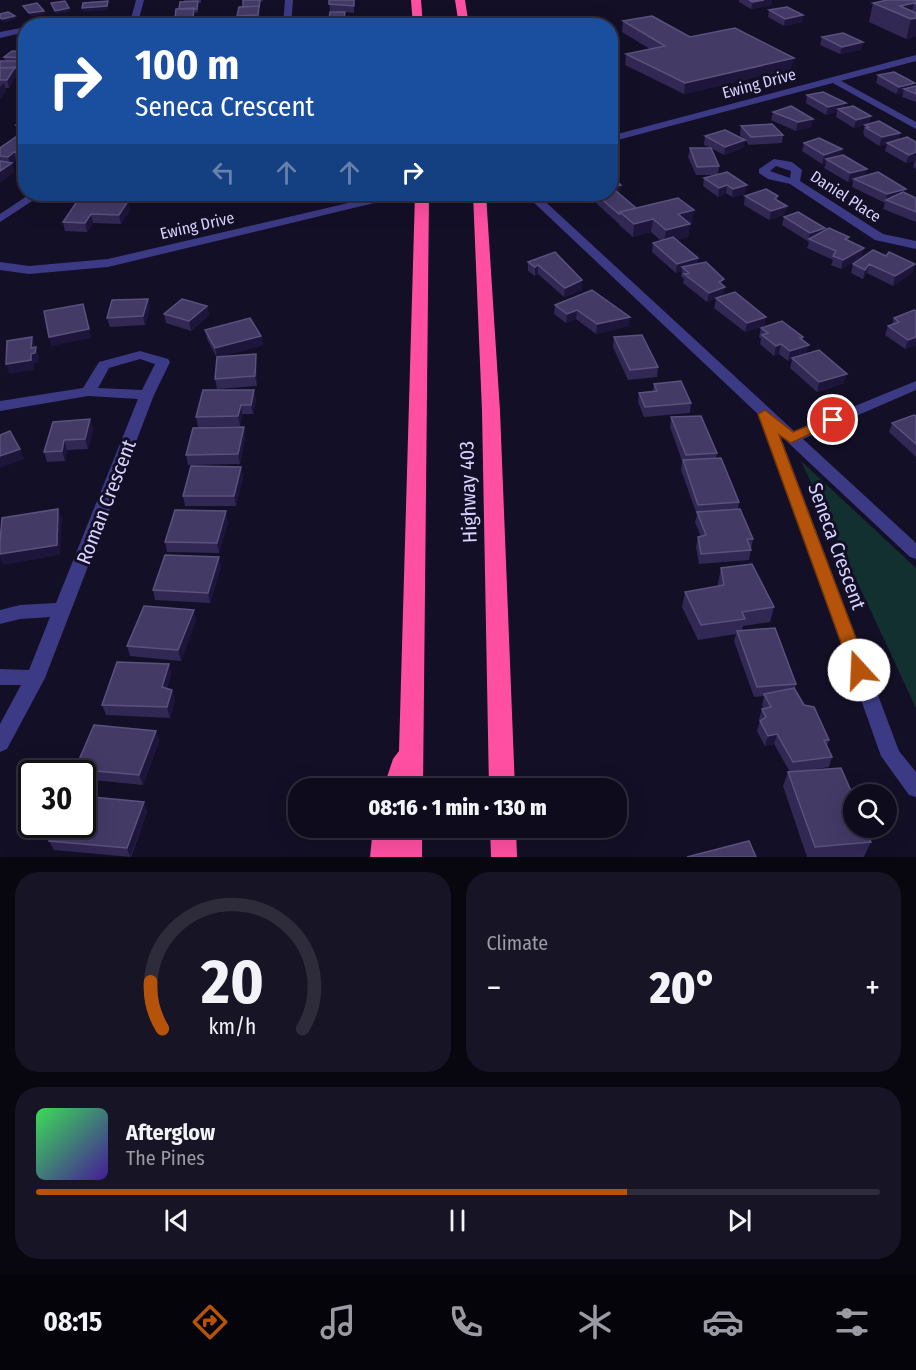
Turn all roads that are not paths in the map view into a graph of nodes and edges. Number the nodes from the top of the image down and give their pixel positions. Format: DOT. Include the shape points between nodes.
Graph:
graph roads {
  1 [pos="140,0"];
  2 [pos="289,0"];
  3 [pos="416,0"];
  4 [pos="460,0"];
  5 [pos="135,18"];
  6 [pos="288,18"];
  7 [pos="417,18"];
  8 [pos="463,18"];
  9 [pos="18,31"];
  10 [pos="0,35"];
  11 [pos="916,58"];
  12 [pos="834,80"];
  13 [pos="916,126"];
  14 [pos="618,137"];
  15 [pos="794,182"];
  16 [pos="27,201"];
  17 [pos="368,201"];
  18 [pos="422,201"];
  19 [pos="479,201"];
  20 [pos="538,201"];
  21 [pos="0,219"];
  22 [pos="916,245"];
  23 [pos="0,266"];
  24 [pos="916,385"];
  25 [pos="88,392"];
  26 [pos="147,395"];
  27 [pos="0,406"];
  28 [pos="765,414"];
  29 [pos="791,438"];
  30 [pos="916,553"];
  31 [pos="64,609"];
  32 [pos="0,617"];
  33 [pos="0,677"];
  34 [pos="35,678"];
  35 [pos="412,734"];
  36 [pos="0,743"];
  37 [pos="399,778"];
  38 [pos="410,778"];
  39 [pos="502,778"];
  40 [pos="916,788"];
  41 [pos="385,838"];
  42 [pos="409,838"];
  43 [pos="503,838"];
  44 [pos="383,857"];
  45 [pos="409,857"];
  46 [pos="504,857"];
  1 -- 5 [label="street"];
  2 -- 6 [label="street"];
  3 -- 7 [label="highway"];
  4 -- 8 [label="highway"];
  9 -- 10 [label="street"];
  11 -- 12 [label="street, Ewing Drive"];
  12 -- 13 [label="street"];
  12 -- 14 [label="street, Ewing Drive"];
  15 -- 22 [label="street, Daniel Place" via="879,237"];
  16 -- 21 [label="street"];
  17 -- 23 [label="street, Ewing Drive" via="108,263 28,270"];
  18 -- 35 [label="highway"];
  19 -- 39 [label="highway, Highway 403" via="491,411"];
  20 -- 28 [label="street, Seneca Crescent"];
  24 -- 29 [label="street"];
  25 -- 26 [label="street"];
  25 -- 26 [label="street, Roman Crescent" via="104,364 140,355 163,362"];
  25 -- 27 [label="street"];
  26 -- 31 [label="street, Roman Crescent"];
  28 -- 29 [label="street, Seneca Crescent"];
  28 -- 40 [label="street, Seneca Crescent" via="891,756"];
  29 -- 30 [label="street, Seneca Crescent"];
  31 -- 32 [label="street"];
  31 -- 34 [label="street, Roman Crescent"];
  33 -- 34 [label="street"];
  34 -- 36 [label="street, Roman Crescent"];
  35 -- 37 [label="highway"];
  35 -- 38 [label="highway"];
  41 -- 44 [label="highway"];
  42 -- 45 [label="highway"];
  43 -- 46 [label="highway"];
}
